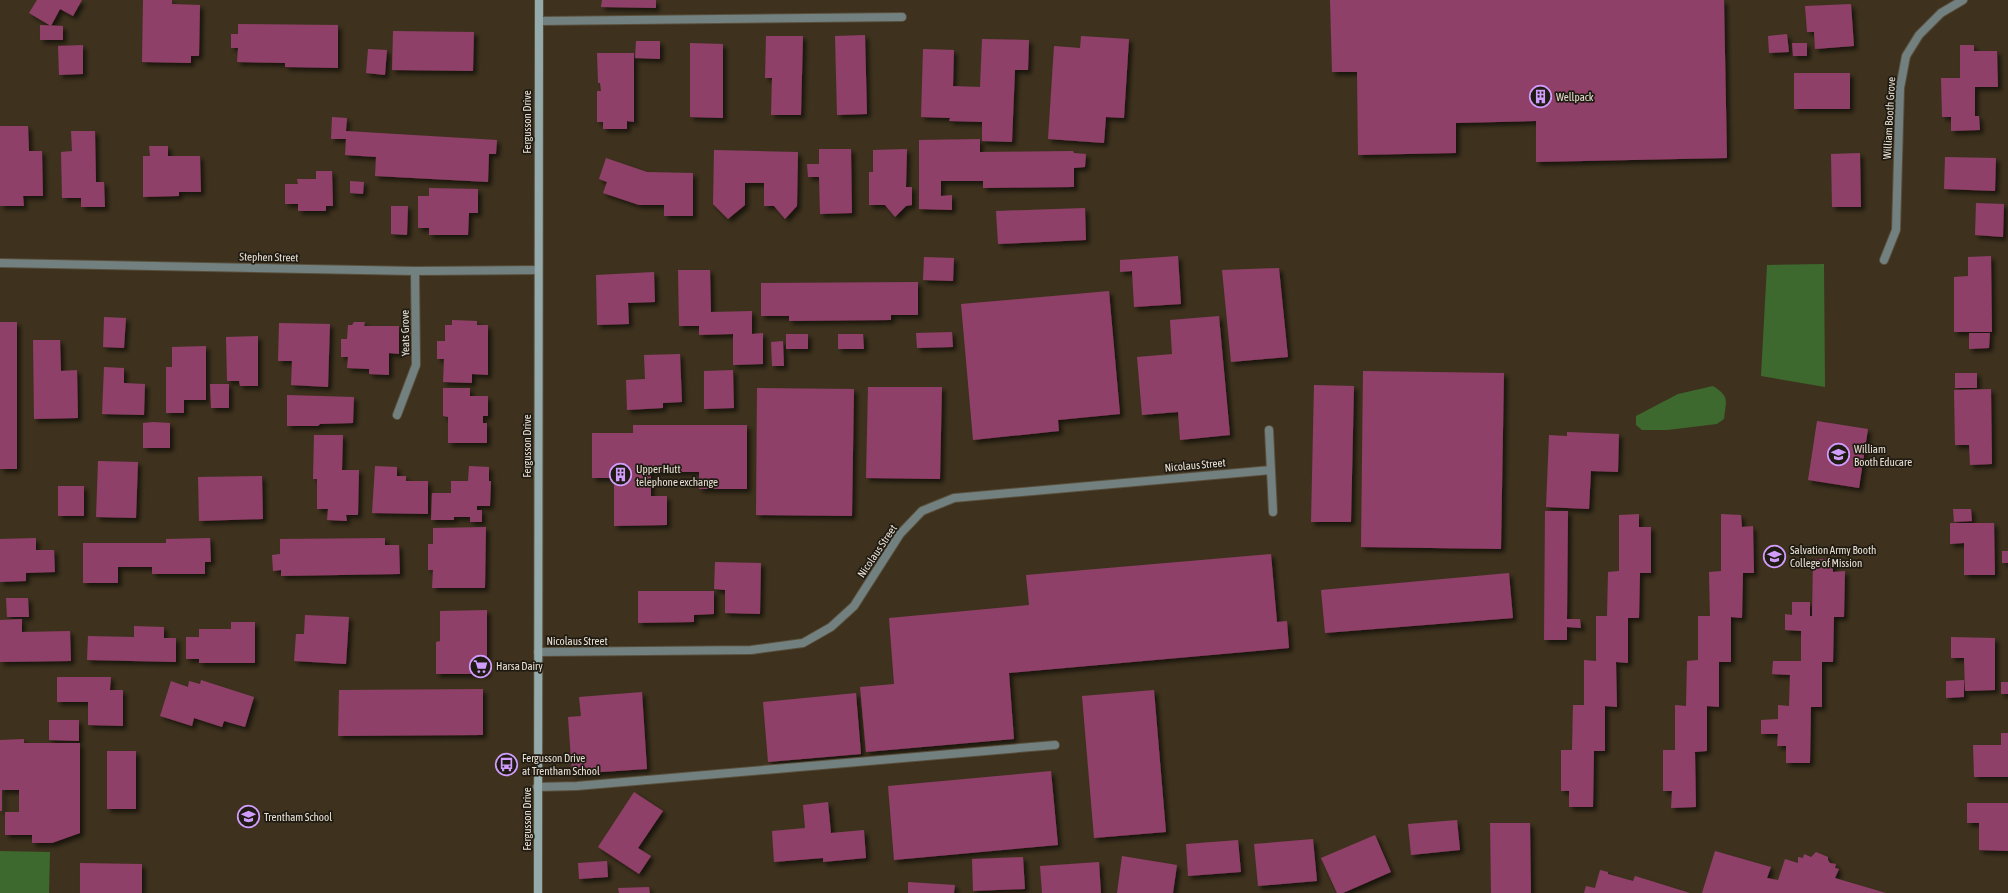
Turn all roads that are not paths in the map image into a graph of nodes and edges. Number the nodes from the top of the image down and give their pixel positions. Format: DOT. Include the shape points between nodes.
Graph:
graph roads {
  1 [pos="539,0"];
  2 [pos="1963,0"];
  3 [pos="902,17"];
  4 [pos="539,22"];
  5 [pos="1884,260"];
  6 [pos="0,263"];
  7 [pos="538,270"];
  8 [pos="415,271"];
  9 [pos="397,415"];
  10 [pos="1269,430"];
  11 [pos="1271,470"];
  12 [pos="1274,512"];
  13 [pos="538,652"];
  14 [pos="1055,745"];
  15 [pos="538,787"];
  16 [pos="538,893"];
  1 -- 4 [label="main road, Fergusson Drive"];
  2 -- 5 [label="street, William Booth Grove" via="1941,13 1919,35 1906,56 1900,88 1896,230"];
  3 -- 4 [label="street"];
  4 -- 7 [label="main road, Fergusson Drive"];
  6 -- 8 [label="street, Stephen Street"];
  7 -- 8 [label="street, Stephen Street"];
  7 -- 13 [label="main road, Fergusson Drive"];
  8 -- 9 [label="street, Yeats Grove" via="416,366"];
  10 -- 11 [label="street"];
  11 -- 12 [label="street"];
  11 -- 13 [label="street, Nicolaus Street" via="954,498 922,511 900,534 854,606 831,627 804,643 750,650"];
  13 -- 15 [label="main road, Fergusson Drive"];
  14 -- 15 [label="street" via="577,786"];
  15 -- 16 [label="main road, Fergusson Drive"];
}
